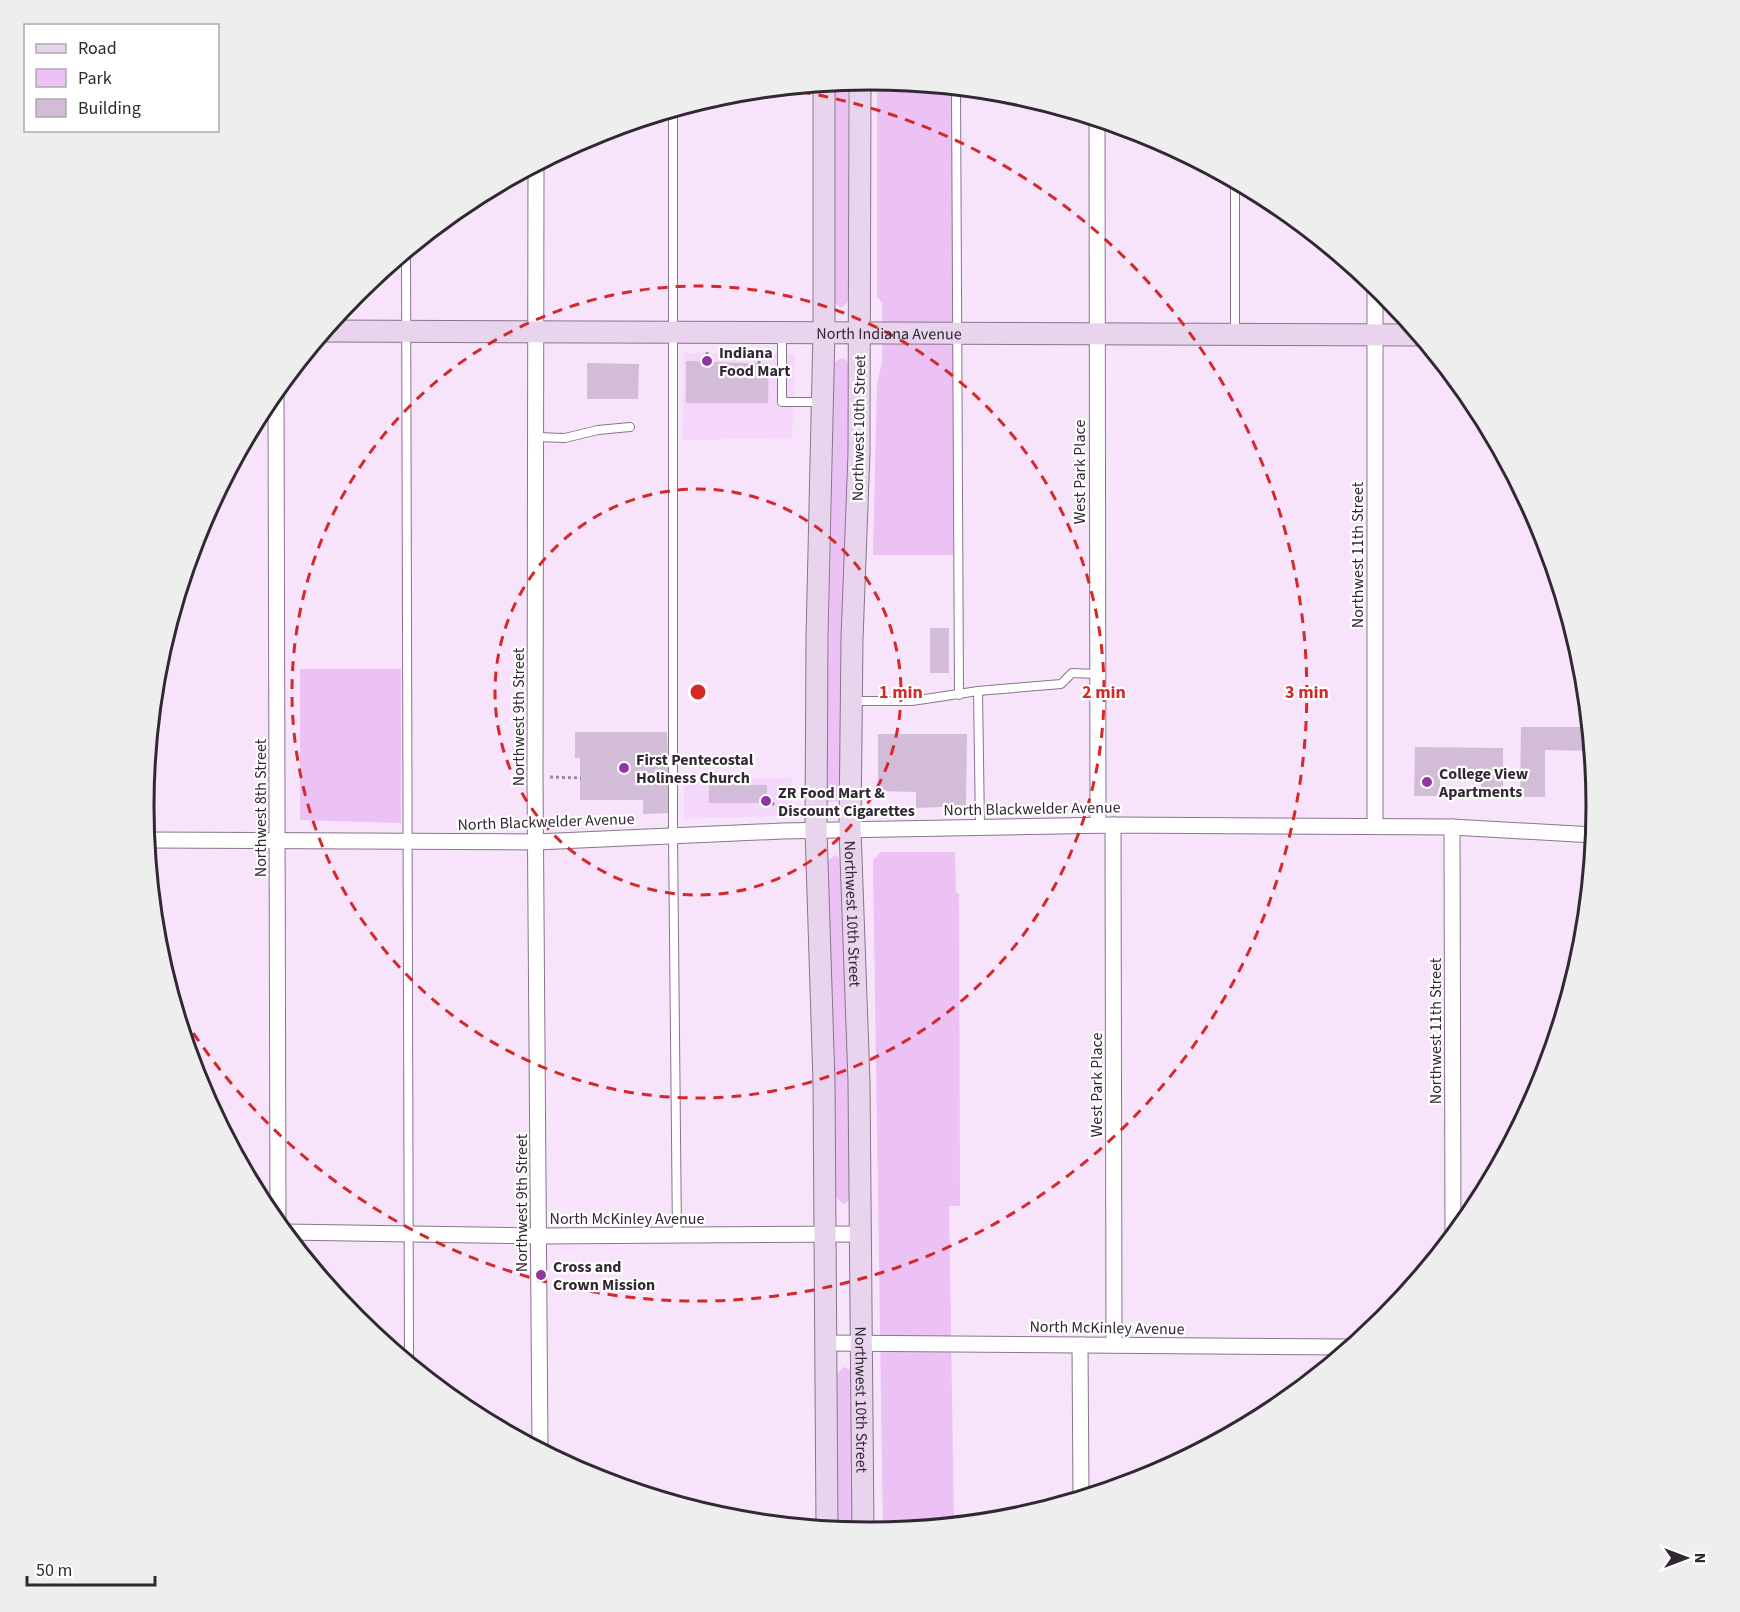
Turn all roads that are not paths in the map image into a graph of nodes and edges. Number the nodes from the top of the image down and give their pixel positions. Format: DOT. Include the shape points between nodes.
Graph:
graph roads {
  1 [pos="860,90"];
  2 [pos="824,92"];
  3 [pos="957,95"];
  4 [pos="673,118"];
  5 [pos="1097,127"];
  6 [pos="536,173"];
  7 [pos="1235,190"];
  8 [pos="406,261"];
  9 [pos="1375,299"];
  10 [pos="335,331"];
  11 [pos="406,331"];
  12 [pos="536,332"];
  13 [pos="674,332"];
  14 [pos="782,332"];
  15 [pos="824,332"];
  16 [pos="860,333"];
  17 [pos="956,333"];
  18 [pos="1096,333"];
  19 [pos="1235,334"];
  20 [pos="1375,335"];
  21 [pos="1409,335"];
  22 [pos="823,402"];
  23 [pos="276,406"];
  24 [pos="630,427"];
  25 [pos="536,437"];
  26 [pos="1097,674"];
  27 [pos="978,691"];
  28 [pos="959,694"];
  29 [pos="852,701"];
  30 [pos="1098,825"];
  31 [pos="1113,825"];
  32 [pos="1375,825"];
  33 [pos="980,827"];
  34 [pos="1452,827"];
  35 [pos="850,829"];
  36 [pos="816,830"];
  37 [pos="673,835"];
  38 [pos="1585,835"];
  39 [pos="155,840"];
  40 [pos="278,840"];
  41 [pos="408,842"];
  42 [pos="536,842"];
  43 [pos="278,1208"];
  44 [pos="1453,1221"];
  45 [pos="295,1232"];
  46 [pos="408,1234"];
  47 [pos="861,1234"];
  48 [pos="825,1235"];
  49 [pos="539,1236"];
  50 [pos="677,1236"];
  51 [pos="862,1342"];
  52 [pos="826,1343"];
  53 [pos="1080,1345"];
  54 [pos="1114,1345"];
  55 [pos="1339,1347"];
  56 [pos="409,1353"];
  57 [pos="540,1441"];
  58 [pos="1081,1490"];
  59 [pos="827,1520"];
  60 [pos="863,1522"];
  1 -- 16 [label="main road, Northwest 10th Street"];
  2 -- 15 [label="main road, Northwest 10th Street"];
  3 -- 17 [label="lane"];
  4 -- 13 [label="lane"];
  5 -- 18 [label="street, West Park Place"];
  6 -- 12 [label="street, Northwest 9th Street"];
  7 -- 19 [label="lane"];
  8 -- 11 [label="lane"];
  9 -- 20 [label="street, Northwest 11th Street"];
  10 -- 11 [label="main road, North Indiana Avenue"];
  11 -- 12 [label="main road, North Indiana Avenue"];
  11 -- 41 [label="lane"];
  12 -- 13 [label="main road, North Indiana Avenue"];
  12 -- 25 [label="street, Northwest 9th Street"];
  13 -- 14 [label="main road, North Indiana Avenue"];
  13 -- 37 [label="lane"];
  14 -- 15 [label="main road, North Indiana Avenue"];
  14 -- 22 [label="lane" via="783,402"];
  15 -- 16 [label="main road, North Indiana Avenue"];
  15 -- 22 [label="main road, Northwest 10th Street"];
  16 -- 17 [label="main road, North Indiana Avenue"];
  16 -- 29 [label="main road, Northwest 10th Street"];
  17 -- 18 [label="main road, North Indiana Avenue"];
  17 -- 28 [label="lane"];
  18 -- 19 [label="main road, North Indiana Avenue"];
  18 -- 26 [label="street, West Park Place"];
  19 -- 20 [label="main road, North Indiana Avenue"];
  20 -- 21 [label="main road, North Indiana Avenue"];
  20 -- 32 [label="street, Northwest 11th Street"];
  22 -- 36 [label="main road, Northwest 10th Street"];
  23 -- 40 [label="street, Northwest 8th Street"];
  24 -- 25 [label="lane" via="565,438"];
  25 -- 42 [label="street, Northwest 9th Street"];
  26 -- 27 [label="lane" via="1072,673 1061,684"];
  26 -- 30 [label="street, West Park Place"];
  27 -- 28 [label="lane"];
  27 -- 33 [label="lane"];
  28 -- 29 [label="lane"];
  29 -- 35 [label="main road, Northwest 10th Street"];
  30 -- 31 [label="street, North Blackwelder Avenue"];
  30 -- 33 [label="street, North Blackwelder Avenue"];
  31 -- 32 [label="street, North Blackwelder Avenue"];
  31 -- 54 [label="street, West Park Place"];
  32 -- 34 [label="street, North Blackwelder Avenue"];
  33 -- 35 [label="street, North Blackwelder Avenue"];
  34 -- 38 [label="street, North Blackwelder Avenue"];
  34 -- 44 [label="street, Northwest 11th Street"];
  35 -- 36 [label="street, North Blackwelder Avenue"];
  35 -- 47 [label="main road, Northwest 10th Street"];
  36 -- 37 [label="street, North Blackwelder Avenue"];
  36 -- 48 [label="main road, Northwest 10th Street"];
  37 -- 42 [label="street, North Blackwelder Avenue"];
  37 -- 50 [label="lane"];
  39 -- 40 [label="street, North Blackwelder Avenue"];
  40 -- 41 [label="street, North Blackwelder Avenue"];
  40 -- 43 [label="street, Northwest 8th Street"];
  41 -- 42 [label="street, North Blackwelder Avenue"];
  41 -- 46 [label="lane"];
  42 -- 49 [label="street, Northwest 9th Street"];
  45 -- 46 [label="street, North McKinley Avenue"];
  46 -- 49 [label="street, North McKinley Avenue"];
  46 -- 56 [label="lane"];
  47 -- 48 [label="street, North McKinley Avenue"];
  47 -- 51 [label="main road, Northwest 10th Street"];
  48 -- 50 [label="street, North McKinley Avenue"];
  48 -- 52 [label="main road, Northwest 10th Street"];
  49 -- 50 [label="street, North McKinley Avenue"];
  49 -- 57 [label="street, Northwest 9th Street"];
  51 -- 52 [label="street, North McKinley Avenue"];
  51 -- 53 [label="street, North McKinley Avenue"];
  51 -- 60 [label="main road, Northwest 10th Street"];
  52 -- 59 [label="main road, Northwest 10th Street"];
  53 -- 54 [label="street, North McKinley Avenue"];
  53 -- 58 [label="street"];
  54 -- 55 [label="street, North McKinley Avenue"];
}
